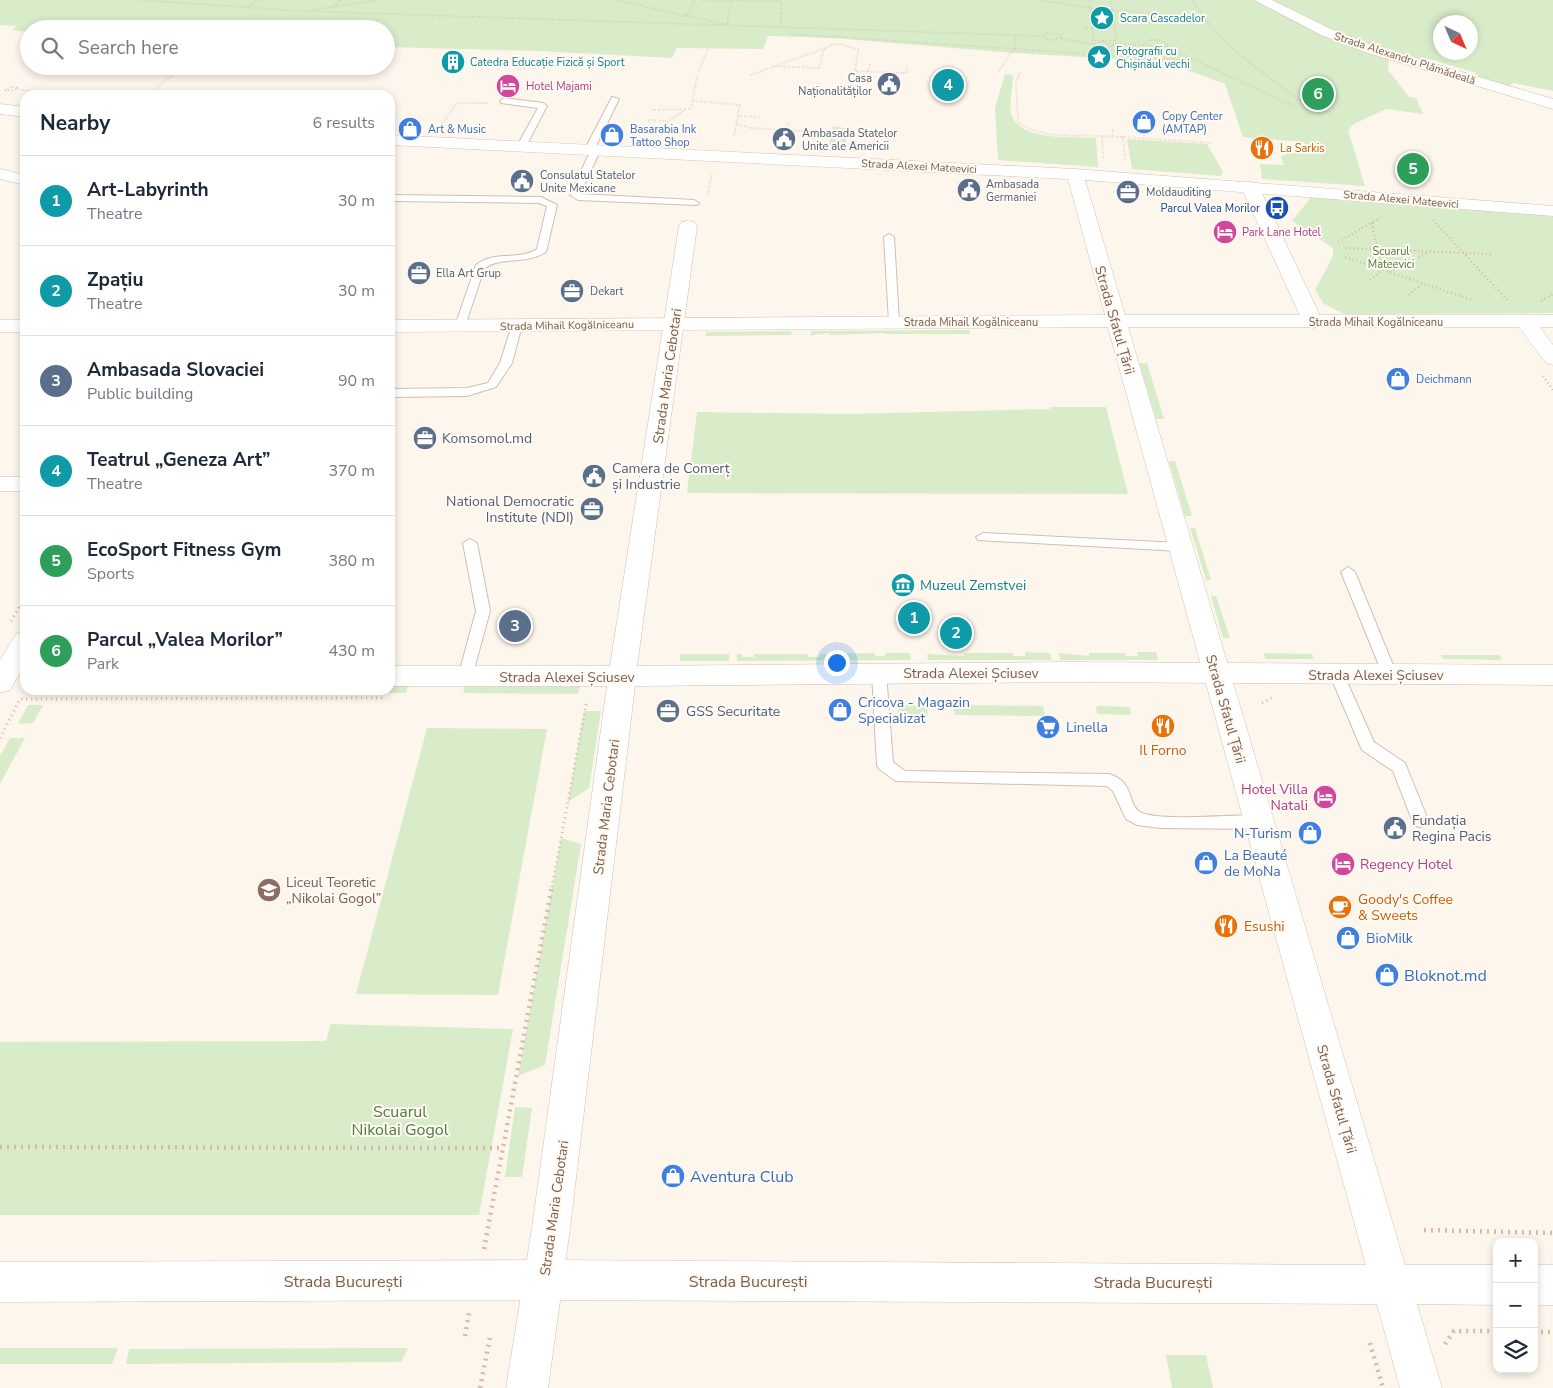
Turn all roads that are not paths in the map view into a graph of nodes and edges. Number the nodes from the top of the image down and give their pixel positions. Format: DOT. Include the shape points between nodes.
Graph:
graph roads {
  1 [pos="1261,0"];
  2 [pos="615,99"];
  3 [pos="504,101"];
  4 [pos="1553,104"];
  5 [pos="0,109"];
  6 [pos="20,111"];
  7 [pos="395,140"];
  8 [pos="521,148"];
  9 [pos="592,151"];
  10 [pos="0,174"];
  11 [pos="1075,174"];
  12 [pos="20,179"];
  13 [pos="1250,187"];
  14 [pos="395,198"];
  15 [pos="694,203"];
  16 [pos="1553,211"];
  17 [pos="688,226"];
  18 [pos="889,237"];
  19 [pos="1116,321"];
  20 [pos="1525,321"];
  21 [pos="1553,321"];
  22 [pos="894,322"];
  23 [pos="1313,322"];
  24 [pos="674,323"];
  25 [pos="517,325"];
  26 [pos="0,326"];
  27 [pos="20,326"];
  28 [pos="395,326"];
  29 [pos="460,326"];
  30 [pos="1553,359"];
  31 [pos="395,393"];
  32 [pos="0,484"];
  33 [pos="20,484"];
  34 [pos="983,537"];
  35 [pos="470,543"];
  36 [pos="1180,547"];
  37 [pos="1348,572"];
  38 [pos="18,632"];
  39 [pos="1216,672"];
  40 [pos="879,673"];
  41 [pos="8,675"];
  42 [pos="1337,675"];
  43 [pos="1390,675"];
  44 [pos="1553,675"];
  45 [pos="464,677"];
  46 [pos="622,677"];
  47 [pos="395,686"];
  48 [pos="1420,820"];
  49 [pos="1258,822"];
  50 [pos="544,1280"];
  51 [pos="0,1282"];
  52 [pos="1390,1283"];
  53 [pos="1493,1284"];
  54 [pos="1538,1285"];
  55 [pos="1553,1285"];
  56 [pos="527,1388"];
  57 [pos="1422,1388"];
  1 -- 4 [label="main road, Strada Alexandru Plămădeală" via="1326,32 1370,49"];
  2 -- 9 [label="lane"];
  3 -- 8 [label="lane" via="543,106"];
  5 -- 6 [label="main road"];
  7 -- 8 [label="main road, Strada Alexei Mateevici"];
  8 -- 9 [label="main road, Strada Alexei Mateevici"];
  9 -- 11 [label="main road, Strada Alexei Mateevici" via="636,148"];
  9 -- 15 [label="lane" via="575,195 578,197"];
  10 -- 12 [label="main road"];
  11 -- 13 [label="main road, Strada Alexei Mateevici"];
  11 -- 19 [label="main road, Strada Sfatul Țării"];
  13 -- 16 [label="main road, Strada Alexei Mateevici"];
  13 -- 23 [label="main road"];
  14 -- 29 [label="lane" via="540,200 552,205 542,250 537,255 494,260 481,266"];
  17 -- 24 [label="main road, Strada Maria Cebotari"];
  18 -- 22 [label="lane"];
  19 -- 22 [label="main road, Strada Mihail Kogălniceanu"];
  19 -- 23 [label="main road, Strada Mihail Kogălniceanu"];
  19 -- 36 [label="main road, Strada Sfatul Țării"];
  20 -- 21 [label="main road, Strada Mihail Kogălniceanu"];
  20 -- 23 [label="main road, Strada Mihail Kogălniceanu"];
  20 -- 30 [label="main road"];
  22 -- 24 [label="main road, Strada Mihail Kogălniceanu"];
  24 -- 25 [label="main road, Strada Mihail Kogălniceanu"];
  24 -- 46 [label="main road, Strada Maria Cebotari"];
  25 -- 29 [label="main road, Strada Mihail Kogălniceanu"];
  25 -- 31 [label="lane" via="506,363 492,385 467,392"];
  26 -- 27 [label="main road"];
  28 -- 29 [label="main road, Strada Mihail Kogălniceanu"];
  32 -- 33 [label="main road"];
  34 -- 36 [label="lane"];
  35 -- 45 [label="lane" via="483,610"];
  36 -- 39 [label="main road, Strada Sfatul Țării"];
  37 -- 43 [label="lane"];
  38 -- 41 [label="main road"];
  39 -- 40 [label="main road, Strada Alexei Șciusev"];
  39 -- 42 [label="main road, Strada Alexei Șciusev"];
  39 -- 49 [label="main road, Strada Sfatul Țării"];
  40 -- 46 [label="main road, Strada Alexei Șciusev"];
  40 -- 49 [label="lane" via="885,765 902,777 1109,780 1118,784 1125,805 1138,818"];
  42 -- 43 [label="main road, Strada Alexei Șciusev"];
  42 -- 48 [label="lane" via="1368,746 1398,767"];
  43 -- 44 [label="main road, Strada Alexei Șciusev"];
  45 -- 46 [label="main road, Strada Alexei Șciusev"];
  45 -- 47 [label="main road, Strada Alexei Șciusev"];
  46 -- 50 [label="main road, Strada Maria Cebotari"];
  49 -- 52 [label="main road, Strada Sfatul Țării"];
  50 -- 51 [label="main road, Strada București"];
  50 -- 52 [label="main road, Strada București"];
  50 -- 56 [label="main road, Strada Maria Cebotari"];
  52 -- 53 [label="main road, Strada București"];
  52 -- 57 [label="main road, Strada Sfatul Țării"];
  54 -- 55 [label="main road"];
}
